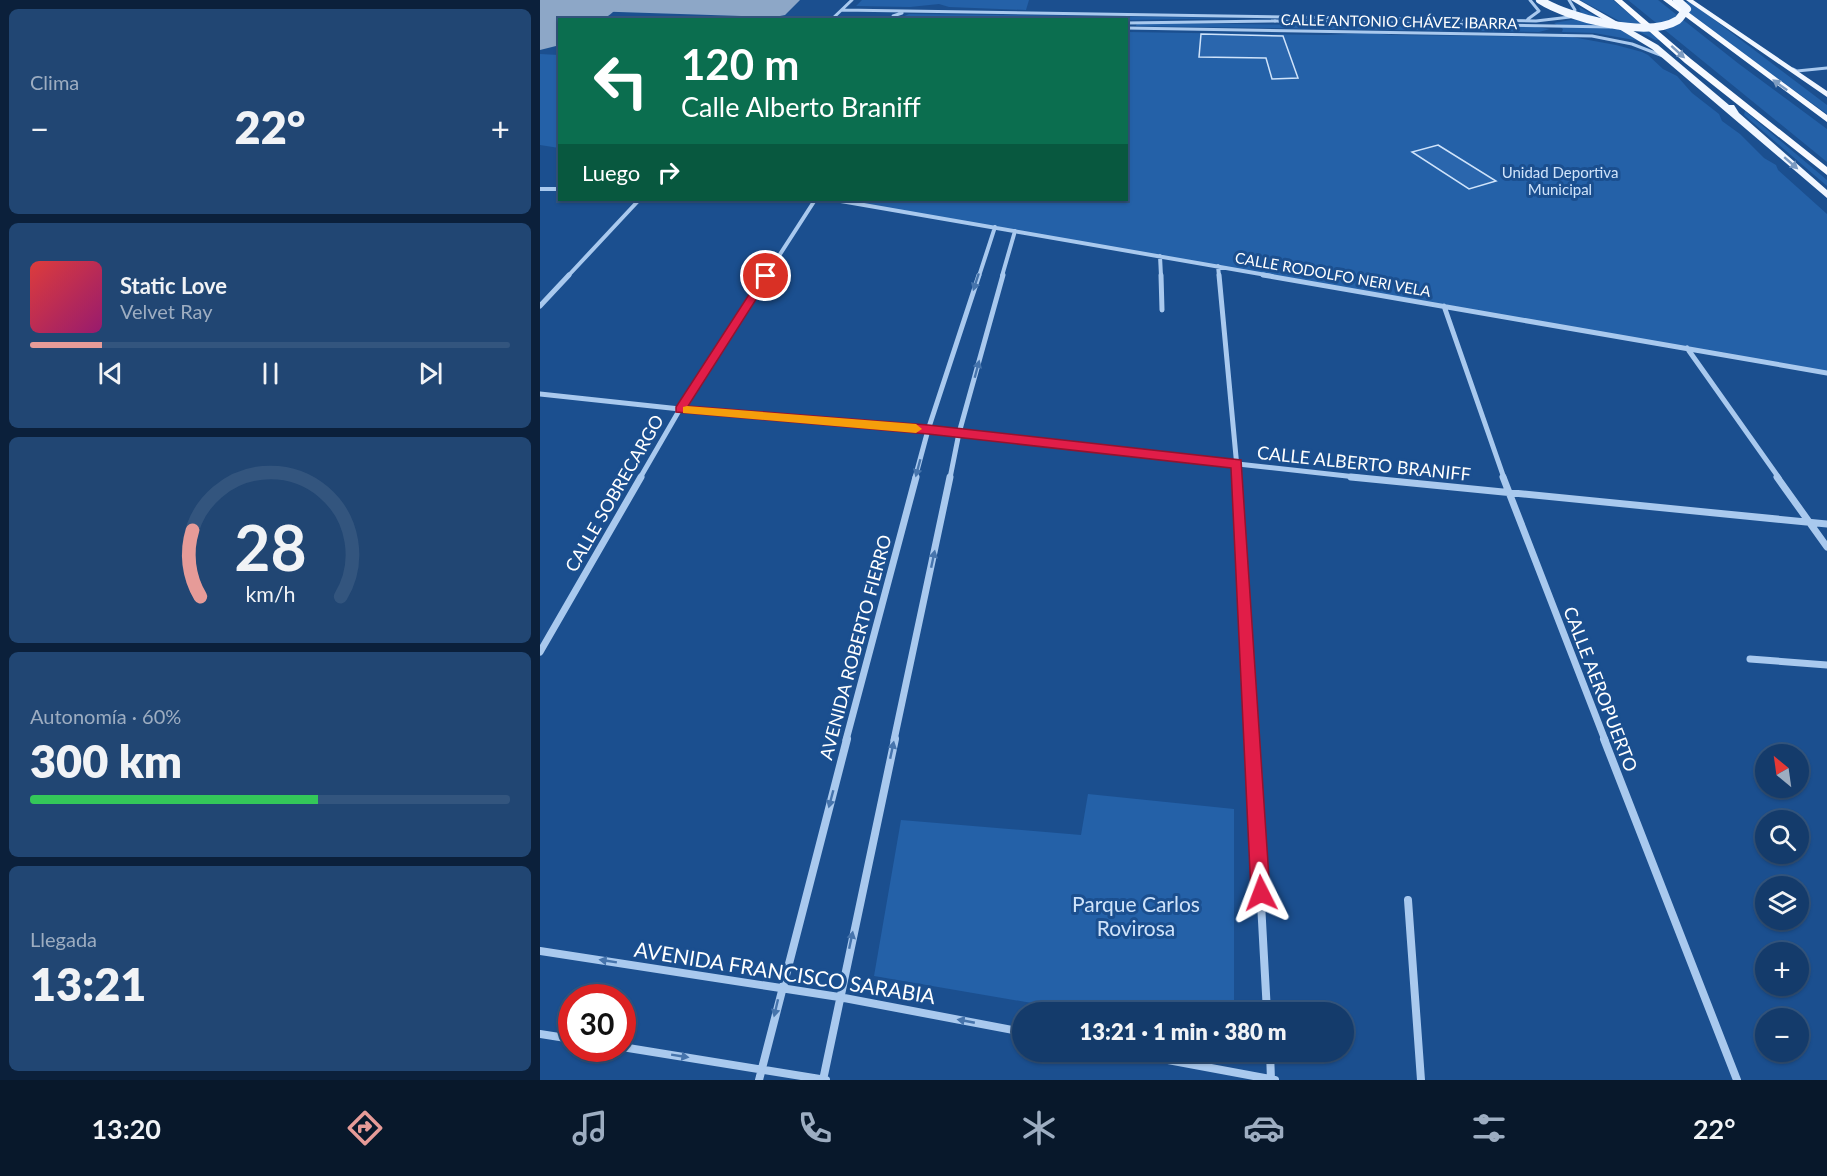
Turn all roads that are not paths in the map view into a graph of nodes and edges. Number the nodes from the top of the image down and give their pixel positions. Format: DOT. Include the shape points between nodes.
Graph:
graph roads {
  1 [pos="852,0"];
  2 [pos="1530,0"];
  3 [pos="1540,0"];
  4 [pos="1569,0"];
  5 [pos="1574,0"];
  6 [pos="1618,0"];
  7 [pos="1667,0"];
  8 [pos="1677,0"];
  9 [pos="1689,0"];
  10 [pos="842,10"];
  11 [pos="912,11"];
  12 [pos="833,18"];
  13 [pos="892,18"];
  14 [pos="1515,21"];
  15 [pos="1536,21"];
  16 [pos="1128,23"];
  17 [pos="1635,26"];
  18 [pos="1128,28"];
  19 [pos="1549,34"];
  20 [pos="1668,58"];
  21 [pos="1827,68"];
  22 [pos="1793,69"];
  23 [pos="1724,90"];
  24 [pos="1827,95"];
  25 [pos="1736,115"];
  26 [pos="1827,119"];
  27 [pos="1827,172"];
  28 [pos="540,189"];
  29 [pos="558,189"];
  30 [pos="1827,195"];
  31 [pos="638,201"];
  32 [pos="814,201"];
  33 [pos="841,201"];
  34 [pos="994,227"];
  35 [pos="1015,231"];
  36 [pos="1160,256"];
  37 [pos="1218,267"];
  38 [pos="540,306"];
  39 [pos="1444,306"];
  40 [pos="1162,310"];
  41 [pos="1687,348"];
  42 [pos="1827,373"];
  43 [pos="540,394"];
  44 [pos="680,410"];
  45 [pos="928,430"];
  46 [pos="960,433"];
  47 [pos="1237,464"];
  48 [pos="1509,494"];
  49 [pos="1810,522"];
  50 [pos="1827,524"];
  51 [pos="1827,547"];
  52 [pos="540,652"];
  53 [pos="1750,659"];
  54 [pos="1827,665"];
  55 [pos="1408,900"];
  56 [pos="540,951"];
  57 [pos="781,988"];
  58 [pos="839,997"];
  59 [pos="1267,1002"];
  60 [pos="1012,1030"];
  61 [pos="540,1034"];
  62 [pos="558,1037"];
  63 [pos="636,1049"];
  64 [pos="1178,1062"];
  65 [pos="1271,1062"];
  66 [pos="762,1069"];
  67 [pos="759,1080"];
  68 [pos="824,1080"];
  69 [pos="1273,1080"];
  70 [pos="1421,1080"];
  71 [pos="1737,1080"];
  1 -- 10 [label="street"];
  2 -- 14 [label="street" via="1538,14"];
  3 -- 17 [label="main road, bridge" via="1570,16"];
  4 -- 15 [label="street, CALLE ANTONIO CHÁVEZ IBARRA" via="1575,10 1570,17"];
  5 -- 20 [label="main road" via="1646,40"];
  6 -- 23 [label="highway, one-way"];
  26 -- 7 [label="highway, one-way"];
  8 -- 17 [label="main road, bridge" via="1687,9 1680,19"];
  9 -- 22 [label="main road"];
  10 -- 11 [label="street, CALLE ANTONIO CHÁVEZ IBARRA"];
  10 -- 12 [label="street"];
  11 -- 13 [label="street"];
  11 -- 14 [label="street, CALLE ANTONIO CHÁVEZ IBARRA"];
  14 -- 15 [label="street, CALLE ANTONIO CHÁVEZ IBARRA"];
  15 -- 19 [label="street" via="1555,27"];
  16 -- 17 [label="street, bridge"];
  18 -- 19 [label="street, CALLE ANTONIO CHÁVEZ IBARRA"];
  19 -- 20 [label="street, CALLE ANTONIO CHÁVEZ IBARRA" via="1619,40"];
  20 -- 25 [label="main road"];
  21 -- 22 [label="street" via="1797,72"];
  22 -- 24 [label="main road"];
  23 -- 25 [label="main road"];
  23 -- 27 [label="highway"];
  25 -- 30 [label="main road, one-way"];
  28 -- 29 [label="street"];
  31 -- 38 [label="street"];
  32 -- 44 [label="street, CALLE SOBRECARGO"];
  33 -- 34 [label="street, CALLE RODOLFO NERI VELA"];
  34 -- 35 [label="street, CALLE RODOLFO NERI VELA"];
  34 -- 45 [label="street, AVENIDA ROBERTO FIERRO, one-way"];
  35 -- 36 [label="street, CALLE RODOLFO NERI VELA"];
  46 -- 35 [label="street, one-way"];
  36 -- 37 [label="street, CALLE RODOLFO NERI VELA"];
  36 -- 40 [label="street"];
  37 -- 39 [label="street, CALLE RODOLFO NERI VELA"];
  37 -- 47 [label="street"];
  39 -- 41 [label="street, CALLE RODOLFO NERI VELA"];
  39 -- 48 [label="street, CALLE AEROPUERTO"];
  41 -- 42 [label="street, CALLE RODOLFO NERI VELA"];
  41 -- 49 [label="street"];
  43 -- 44 [label="street, CALLE ALBERTO BRANIFF"];
  44 -- 45 [label="street, CALLE ALBERTO BRANIFF"];
  44 -- 52 [label="street, CALLE SOBRECARGO"];
  45 -- 46 [label="street, CALLE ALBERTO BRANIFF"];
  45 -- 57 [label="street, AVENIDA ROBERTO FIERRO, one-way"];
  46 -- 47 [label="street, CALLE ALBERTO BRANIFF"];
  58 -- 46 [label="street, one-way"];
  47 -- 48 [label="street, CALLE ALBERTO BRANIFF"];
  47 -- 59 [label="street"];
  48 -- 49 [label="street, CALLE ALBERTO BRANIFF"];
  48 -- 71 [label="street, CALLE AEROPUERTO"];
  49 -- 50 [label="street, CALLE ALBERTO BRANIFF"];
  49 -- 51 [label="street"];
  53 -- 54 [label="street"];
  55 -- 70 [label="street"];
  57 -- 56 [label="street, AVENIDA FRANCISCO SARABIA, one-way"];
  57 -- 58 [label="street, AVENIDA FRANCISCO SARABIA"];
  57 -- 66 [label="street, AVENIDA ROBERTO FIERRO, one-way"];
  60 -- 58 [label="street, AVENIDA FRANCISCO SARABIA, one-way"];
  58 -- 68 [label="street"];
  61 -- 62 [label="street"];
  63 -- 66 [label="street, one-way"];
  64 -- 69 [label="street"];
  65 -- 69 [label="street"];
  66 -- 67 [label="street, AVENIDA ROBERTO FIERRO"];
  66 -- 68 [label="street"];
}
